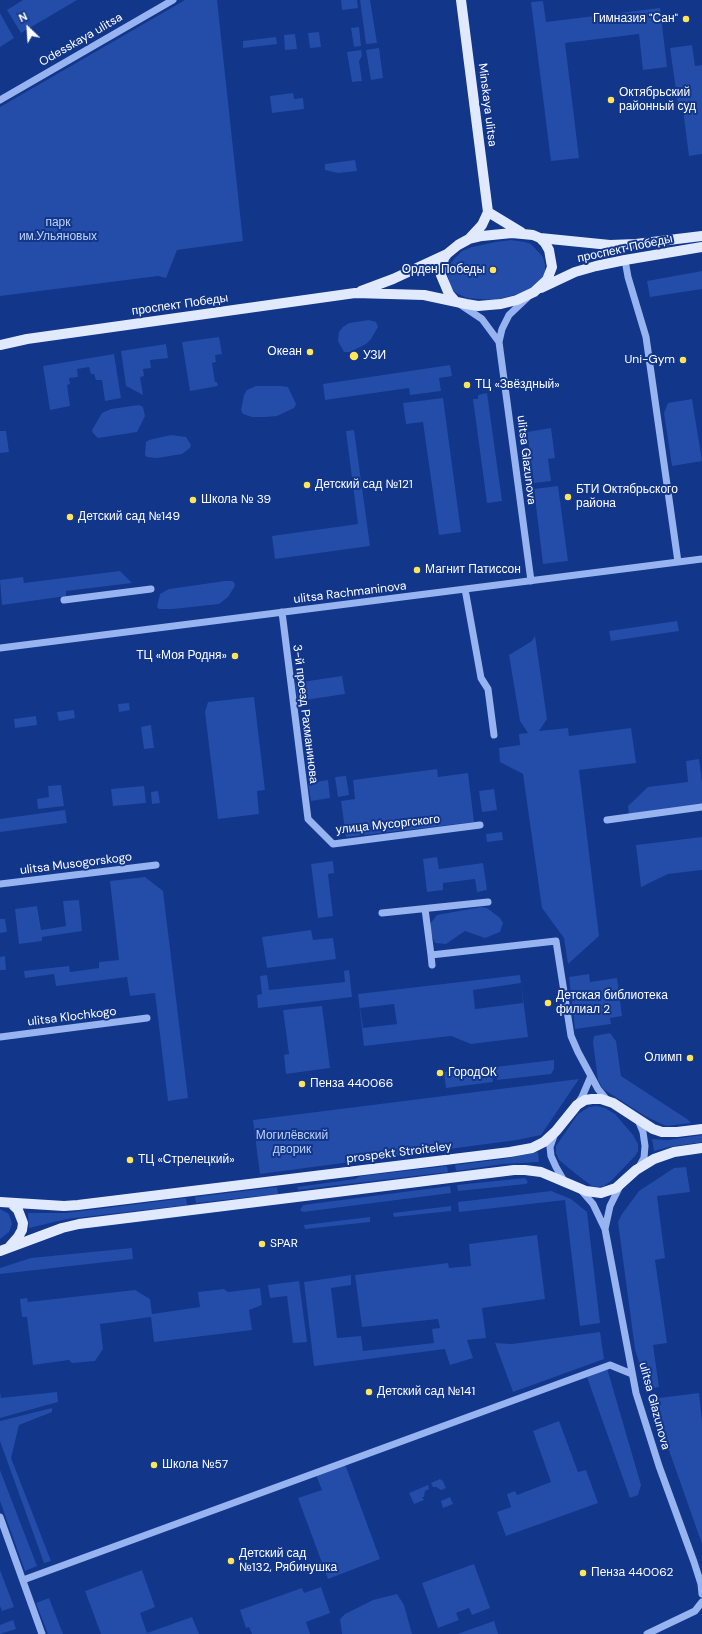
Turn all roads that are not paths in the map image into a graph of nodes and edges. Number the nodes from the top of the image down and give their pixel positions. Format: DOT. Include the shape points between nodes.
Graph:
graph roads {
  1 [pos="173,0"];
  2 [pos="461,0"];
  3 [pos="0,100"];
  4 [pos="488,212"];
  5 [pos="525,234"];
  6 [pos="702,236"];
  7 [pos="540,238"];
  8 [pos="469,239"];
  9 [pos="702,248"];
  10 [pos="447,254"];
  11 [pos="625,260"];
  12 [pos="534,292"];
  13 [pos="355,293"];
  14 [pos="455,301"];
  15 [pos="499,342"];
  16 [pos="3,343"];
  17 [pos="702,559"];
  18 [pos="678,562"];
  19 [pos="531,581"];
  20 [pos="151,589"];
  21 [pos="465,589"];
  22 [pos="64,600"];
  23 [pos="282,612"];
  24 [pos="0,648"];
  25 [pos="494,735"];
  26 [pos="702,807"];
  27 [pos="308,819"];
  28 [pos="607,820"];
  29 [pos="480,825"];
  30 [pos="156,865"];
  31 [pos="0,884"];
  32 [pos="488,902"];
  33 [pos="425,909"];
  34 [pos="382,913"];
  35 [pos="431,955"];
  36 [pos="432,965"];
  37 [pos="147,1018"];
  38 [pos="0,1037"];
  39 [pos="591,1076"];
  40 [pos="608,1101"];
  41 [pos="577,1105"];
  42 [pos="637,1118"];
  43 [pos="702,1129"];
  44 [pos="556,1131"];
  45 [pos="702,1148"];
  46 [pos="636,1170"];
  47 [pos="294,1180"];
  48 [pos="624,1180"];
  49 [pos="564,1181"];
  50 [pos="579,1188"];
  51 [pos="296,1198"];
  52 [pos="0,1202"];
  53 [pos="11,1203"];
  54 [pos="605,1229"];
  55 [pos="4,1249"];
  56 [pos="632,1374"];
  57 [pos="0,1517"];
  58 [pos="22,1580"];
  59 [pos="701,1584"];
  60 [pos="702,1594"];
  61 [pos="702,1602"];
  62 [pos="42,1634"];
  63 [pos="648,1634"];
  1 -- 3 [label="street, Odesskaya ulitsa"];
  2 -- 4 [label="main road, Minskaya ulitsa"];
  4 -- 5 [label="main road"];
  4 -- 8 [label="main road" via="482,225"];
  5 -- 7 [label="main road"];
  5 -- 8 [label="main road" via="496,234"];
  6 -- 7 [label="main road, проспект Победы" via="610,245"];
  7 -- 12 [label="main road" via="549,250 552,266 547,280"];
  8 -- 10 [label="main road"];
  9 -- 11 [label="main road, проспект Победы"];
  10 -- 13 [label="main road, проспект Победы"];
  10 -- 14 [label="main road" via="441,275 445,288"];
  11 -- 12 [label="main road, проспект Победы" via="575,272"];
  11 -- 18 [label="street" via="646,337"];
  12 -- 14 [label="main road" via="517,300 490,305 478,306"];
  12 -- 15 [label="street, ulitsa Glazunova" via="509,314"];
  13 -- 14 [label="main road, проспект Победы" via="424,295"];
  13 -- 16 [label="main road, проспект Победы"];
  14 -- 15 [label="street" via="482,320"];
  15 -- 19 [label="street, ulitsa Glazunova"];
  17 -- 18 [label="street, ulitsa Rachmaninova"];
  18 -- 19 [label="street, ulitsa Rachmaninova"];
  19 -- 21 [label="street, ulitsa Rachmaninova"];
  20 -- 22 [label="street"];
  21 -- 23 [label="street, ulitsa Rachmaninova"];
  21 -- 25 [label="street" via="481,678 488,689"];
  23 -- 24 [label="street, ulitsa Rachmaninova"];
  23 -- 27 [label="street, 3-й проезд Рахманинова"];
  26 -- 28 [label="street"];
  27 -- 29 [label="street, улица Мусоргского" via="333,844"];
  30 -- 31 [label="street, ulitsa Musogorskogo"];
  32 -- 33 [label="street"];
  33 -- 34 [label="street"];
  33 -- 35 [label="street"];
  35 -- 36 [label="street"];
  35 -- 39 [label="street" via="556,941 571,1036"];
  37 -- 38 [label="street, ulitsa Klochkogo"];
  39 -- 40 [label="street" via="602,1096"];
  39 -- 41 [label="street"];
  40 -- 41 [label="main road" via="592,1099"];
  40 -- 42 [label="main road"];
  41 -- 44 [label="main road, prospekt Stroiteley"];
  42 -- 43 [label="main road" via="662,1132"];
  42 -- 46 [label="street" via="645,1146 644,1158"];
  44 -- 47 [label="main road, prospekt Stroiteley" via="538,1145 510,1152"];
  44 -- 49 [label="street" via="550,1147 551,1156"];
  45 -- 46 [label="main road" via="667,1154"];
  46 -- 48 [label="main road"];
  47 -- 51 [label="main road"];
  47 -- 53 [label="main road, prospekt Stroiteley" via="78,1205"];
  48 -- 50 [label="main road" via="616,1188 601,1193"];
  48 -- 54 [label="street, ulitsa Glazunova" via="610,1206"];
  49 -- 50 [label="main road"];
  49 -- 51 [label="main road" via="541,1172 525,1170"];
  50 -- 54 [label="street, ulitsa Glazunova" via="593,1204"];
  51 -- 55 [label="main road" via="79,1224"];
  52 -- 53 [label="main road, prospekt Stroiteley"];
  53 -- 55 [label="main road" via="18,1210 23,1223 22,1230 18,1238"];
  54 -- 56 [label="street, ulitsa Glazunova"];
  56 -- 58 [label="street" via="610,1365"];
  56 -- 59 [label="street, ulitsa Glazunova" via="650,1439"];
  57 -- 58 [label="street"];
  58 -- 62 [label="street"];
  59 -- 60 [label="street, ulitsa Glazunova"];
  61 -- 63 [label="street" via="696,1611"];
}
